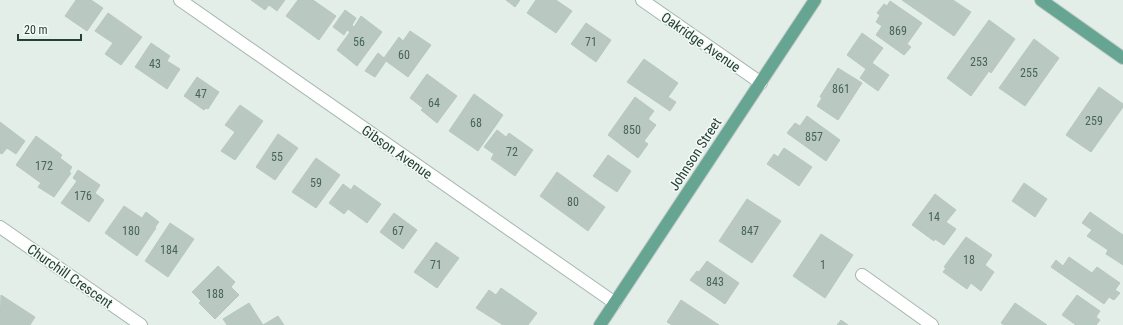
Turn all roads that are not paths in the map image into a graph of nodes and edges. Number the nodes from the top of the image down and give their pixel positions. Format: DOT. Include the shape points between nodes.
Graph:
graph roads {
  1 [pos="180,0"];
  2 [pos="642,0"];
  3 [pos="815,0"];
  4 [pos="1041,0"];
  5 [pos="1123,58"];
  6 [pos="761,83"];
  7 [pos="0,227"];
  8 [pos="862,275"];
  9 [pos="615,303"];
  10 [pos="141,325"];
  11 [pos="600,325"];
  12 [pos="932,325"];
  1 -- 9 [label="street, Gibson Avenue"];
  2 -- 6 [label="street, Oakridge Avenue"];
  3 -- 6 [label="main road, Johnson Street"];
  4 -- 5 [label="main road"];
  6 -- 9 [label="main road, Johnson Street"];
  7 -- 10 [label="street, Churchill Crescent"];
  8 -- 12 [label="street"];
  9 -- 11 [label="main road, Johnson Street"];
}
